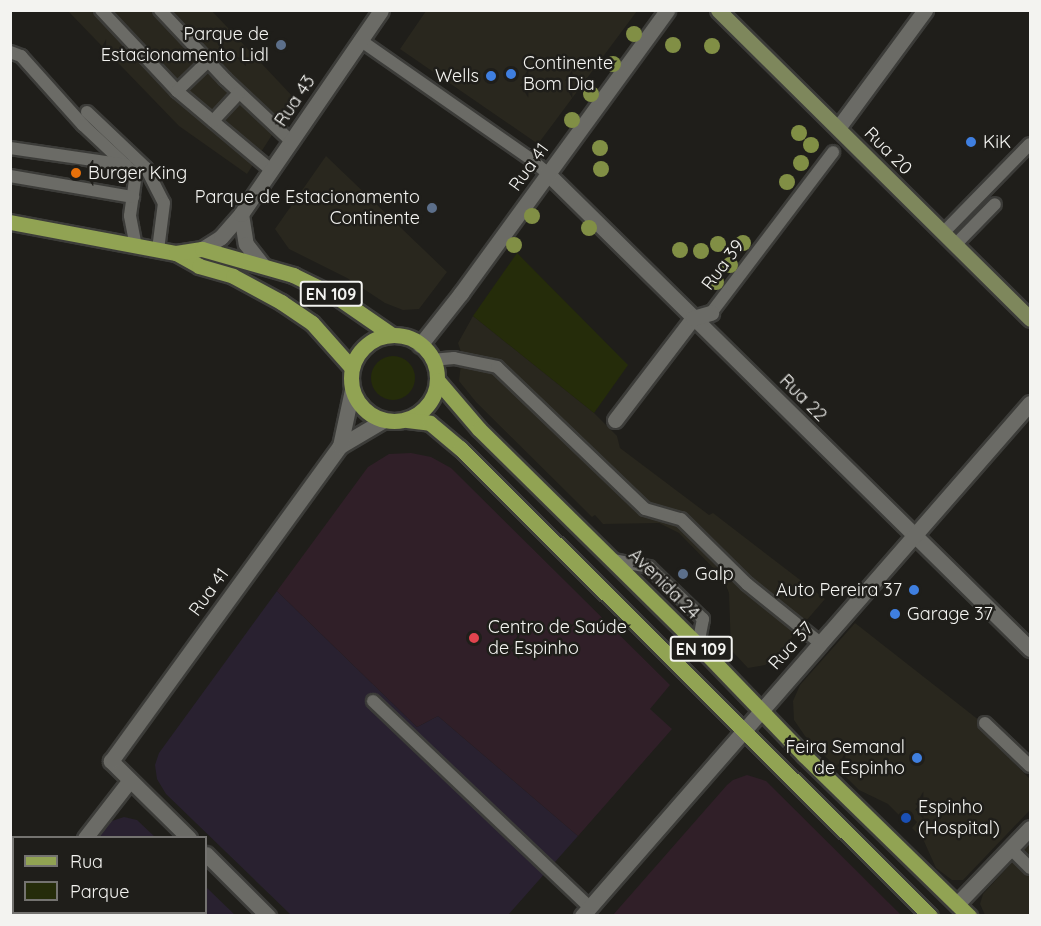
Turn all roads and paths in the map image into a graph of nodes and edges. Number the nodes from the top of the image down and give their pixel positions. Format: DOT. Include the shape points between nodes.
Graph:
graph roads {
  1 [pos="101,10"];
  2 [pos="160,10"];
  3 [pos="381,10"];
  4 [pos="667,10"];
  5 [pos="718,10"];
  6 [pos="925,10"];
  7 [pos="360,40"];
  8 [pos="10,52"];
  9 [pos="208,61"];
  10 [pos="177,91"];
  11 [pos="239,93"];
  12 [pos="87,112"];
  13 [pos="213,122"];
  14 [pos="838,128"];
  15 [pos="291,141"];
  16 [pos="1030,144"];
  17 [pos="10,148"];
  18 [pos="833,152"];
  19 [pos="126,165"];
  20 [pos="271,170"];
  21 [pos="548,174"];
  22 [pos="10,176"];
  23 [pos="133,197"];
  24 [pos="995,204"];
  25 [pos="241,214"];
  26 [pos="10,222"];
  27 [pos="943,233"];
  28 [pos="955,245"];
  29 [pos="136,246"];
  30 [pos="202,249"];
  31 [pos="158,250"];
  32 [pos="176,254"];
  33 [pos="263,266"];
  34 [pos="711,314"];
  35 [pos="693,318"];
  36 [pos="1030,319"];
  37 [pos="392,335"];
  38 [pos="420,345"];
  39 [pos="432,360"];
  40 [pos="352,368"];
  41 [pos="437,380"];
  42 [pos="352,390"];
  43 [pos="1030,403"];
  44 [pos="384,420"];
  45 [pos="407,420"];
  46 [pos="615,420"];
  47 [pos="340,446"];
  48 [pos="915,536"];
  49 [pos="613,560"];
  50 [pos="820,643"];
  51 [pos="698,645"];
  52 [pos="1030,649"];
  53 [pos="373,701"];
  54 [pos="761,710"];
  55 [pos="985,723"];
  56 [pos="744,731"];
  57 [pos="1030,766"];
  58 [pos="130,780"];
  59 [pos="1030,828"];
  60 [pos="86,836"];
  61 [pos="188,836"];
  62 [pos="1011,849"];
  63 [pos="207,855"];
  64 [pos="1030,868"];
  65 [pos="957,904"];
  66 [pos="586,911"];
  67 [pos="268,915"];
  68 [pos="930,915"];
  69 [pos="969,915"];
  1 -- 10 [label="lane"];
  2 -- 9 [label="lane"];
  3 -- 7 [label="street, Rua 43"];
  4 -- 21 [label="street, Rua 41"];
  5 -- 14 [label="main road, Rua 20"];
  6 -- 14 [label="street"];
  7 -- 15 [label="street, Rua 43"];
  7 -- 21 [label="lane"];
  8 -- 19 [label="lane" via="21,57"];
  9 -- 10 [label="lane"];
  9 -- 11 [label="lane"];
  10 -- 13 [label="lane"];
  11 -- 13 [label="lane"];
  11 -- 15 [label="lane"];
  12 -- 31 [label="lane" via="146,168 164,203"];
  13 -- 20 [label="lane"];
  14 -- 27 [label="main road, Rua 20"];
  15 -- 20 [label="street, Rua 43"];
  16 -- 27 [label="lane"];
  17 -- 19 [label="lane"];
  18 -- 34 [label="lane, Rua 39"];
  19 -- 23 [label="lane" via="135,180"];
  20 -- 25 [label="street, Rua 43"];
  21 -- 35 [label="street, Rua 22"];
  21 -- 38 [label="street, Rua 41"];
  22 -- 23 [label="lane"];
  23 -- 29 [label="lane" via="130,216"];
  24 -- 28 [label="lane"];
  25 -- 30 [label="street, Rua 43" via="221,237"];
  25 -- 33 [label="street" via="246,244"];
  26 -- 29 [label="main road"];
  27 -- 28 [label="main road, Rua 20"];
  28 -- 36 [label="main road, Rua 20"];
  29 -- 31 [label="main road"];
  30 -- 32 [label="main road"];
  30 -- 33 [label="main road, EN 109"];
  31 -- 32 [label="main road"];
  32 -- 40 [label="main road, EN 109" via="233,276 281,302 312,323"];
  33 -- 37 [label="main road, EN 109" via="293,275 334,295"];
  34 -- 35 [label="street, Rua 39"];
  35 -- 46 [label="street"];
  35 -- 48 [label="street, Rua 22"];
  37 -- 38 [label="main road, EN 109"];
  37 -- 40 [label="main road" via="363,348"];
  38 -- 39 [label="main road, Avenida 24 / EN 109"];
  39 -- 41 [label="main road, Avenida 24 / EN 109"];
  39 -- 50 [label="lane" via="453,358 497,366 645,509 681,519 747,584"];
  40 -- 42 [label="main road"];
  41 -- 45 [label="main road" via="426,407"];
  41 -- 49 [label="main road, Avenida 24 / EN 109" via="479,429"];
  42 -- 44 [label="main road" via="365,410"];
  42 -- 47 [label="street, Rua 41"];
  43 -- 48 [label="street, Rua 37"];
  44 -- 45 [label="main road, EN 109"];
  44 -- 47 [label="street, Rua 41"];
  45 -- 56 [label="main road, EN 109" via="430,423 460,448"];
  47 -- 58 [label="street, Rua 41" via="111,761"];
  48 -- 50 [label="street, Rua 37"];
  48 -- 52 [label="street, Rua 22"];
  49 -- 51 [label="main road, Avenida 24 / EN 109"];
  49 -- 51 [label="lane" via="649,567 703,619"];
  50 -- 54 [label="street, Rua 37"];
  51 -- 54 [label="main road, Avenida 24 / EN 109"];
  53 -- 66 [label="lane"];
  54 -- 56 [label="street, Rua 37"];
  54 -- 65 [label="main road, Avenida 24 / EN 109"];
  55 -- 57 [label="lane"];
  56 -- 66 [label="street, Rua 37"];
  56 -- 68 [label="main road, EN 109"];
  58 -- 60 [label="street"];
  58 -- 61 [label="street"];
  59 -- 62 [label="street"];
  62 -- 64 [label="lane"];
  62 -- 65 [label="street"];
  63 -- 67 [label="street"];
  65 -- 69 [label="main road, Avenida 24 / EN 109"];
}
